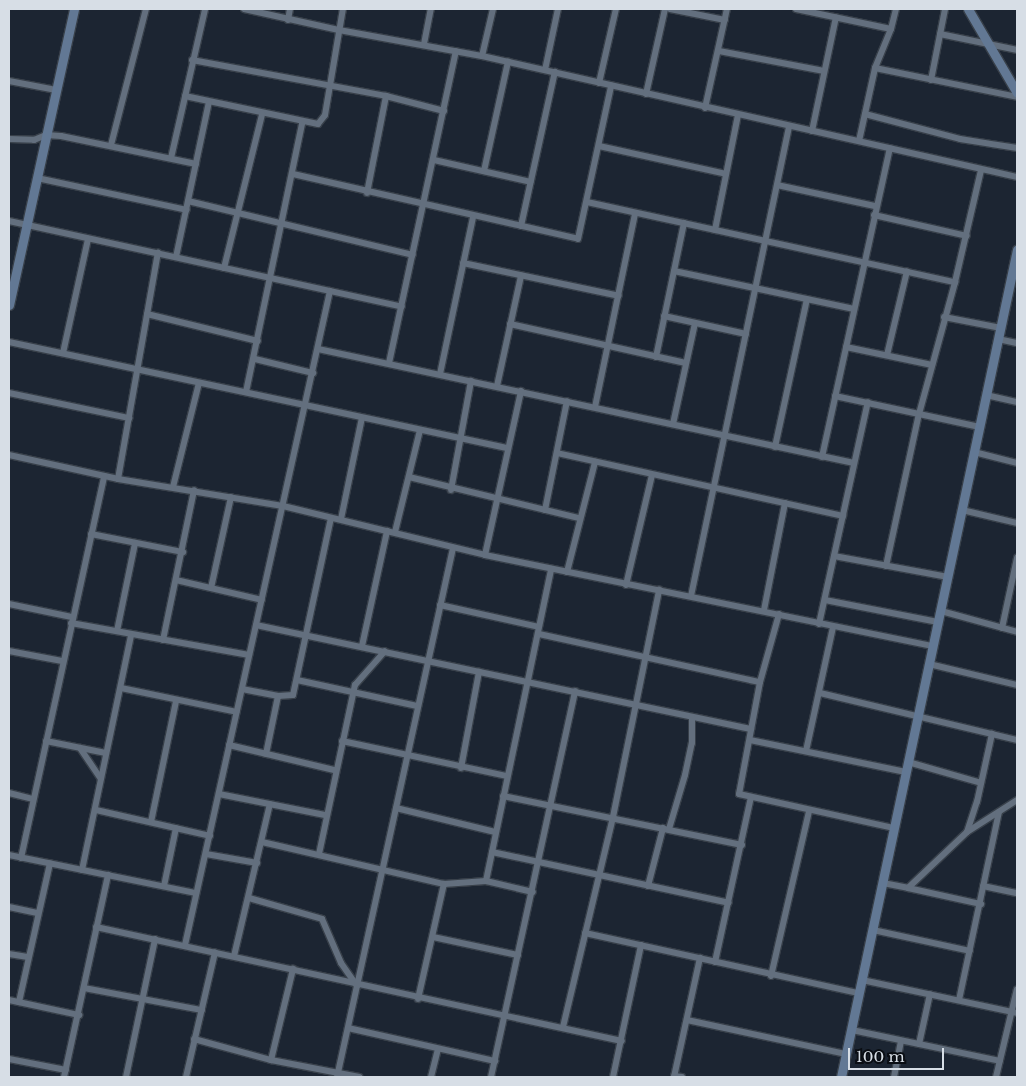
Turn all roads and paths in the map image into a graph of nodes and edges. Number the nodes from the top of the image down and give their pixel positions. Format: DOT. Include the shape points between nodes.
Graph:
graph roads {
  1 [pos="74,9"];
  2 [pos="146,9"];
  3 [pos="205,9"];
  4 [pos="244,9"];
  5 [pos="290,9"];
  6 [pos="343,9"];
  7 [pos="431,9"];
  8 [pos="493,9"];
  9 [pos="558,9"];
  10 [pos="616,9"];
  11 [pos="665,9"];
  12 [pos="670,9"];
  13 [pos="727,9"];
  14 [pos="796,9"];
  15 [pos="896,9"];
  16 [pos="945,9"];
  17 [pos="968,9"];
  18 [pos="836,18"];
  19 [pos="288,20"];
  20 [pos="725,20"];
  21 [pos="891,29"];
  22 [pos="339,30"];
  23 [pos="940,34"];
  24 [pos="424,44"];
  25 [pos="989,44"];
  26 [pos="1017,50"];
  27 [pos="456,51"];
  28 [pos="718,51"];
  29 [pos="482,56"];
  30 [pos="192,60"];
  31 [pos="508,62"];
  32 [pos="875,68"];
  33 [pos="545,70"];
  34 [pos="824,71"];
  35 [pos="555,72"];
  36 [pos="931,80"];
  37 [pos="9,81"];
  38 [pos="599,83"];
  39 [pos="329,86"];
  40 [pos="611,86"];
  41 [pos="56,90"];
  42 [pos="1017,93"];
  43 [pos="646,94"];
  44 [pos="185,96"];
  45 [pos="386,96"];
  46 [pos="1017,97"];
  47 [pos="209,102"];
  48 [pos="705,108"];
  49 [pos="444,111"];
  50 [pos="262,114"];
  51 [pos="865,114"];
  52 [pos="738,115"];
  53 [pos="302,123"];
  54 [pos="789,126"];
  55 [pos="812,131"];
  56 [pos="46,135"];
  57 [pos="9,139"];
  58 [pos="859,141"];
  59 [pos="111,145"];
  60 [pos="599,146"];
  61 [pos="890,148"];
  62 [pos="1017,148"];
  63 [pos="171,158"];
  64 [pos="434,160"];
  65 [pos="196,164"];
  66 [pos="980,170"];
  67 [pos="484,171"];
  68 [pos="292,174"];
  69 [pos="726,174"];
  70 [pos="1017,177"];
  71 [pos="37,178"];
  72 [pos="531,182"];
  73 [pos="777,185"];
  74 [pos="367,192"];
  75 [pos="188,201"];
  76 [pos="587,202"];
  77 [pos="422,206"];
  78 [pos="875,206"];
  79 [pos="186,210"];
  80 [pos="236,211"];
  81 [pos="635,213"];
  82 [pos="874,215"];
  83 [pos="473,217"];
  84 [pos="9,221"];
  85 [pos="282,222"];
  86 [pos="684,223"];
  87 [pos="26,226"];
  88 [pos="521,226"];
  89 [pos="715,230"];
  90 [pos="967,236"];
  91 [pos="88,239"];
  92 [pos="766,241"];
  93 [pos="1017,250"];
  94 [pos="158,253"];
  95 [pos="413,255"];
  96 [pos="176,257"];
  97 [pos="463,262"];
  98 [pos="863,262"];
  99 [pos="224,268"];
  100 [pos="674,271"];
  101 [pos="907,271"];
  102 [pos="521,276"];
  103 [pos="271,279"];
  104 [pos="956,282"];
  105 [pos="755,288"];
  106 [pos="330,291"];
  107 [pos="618,296"];
  108 [pos="807,299"];
  109 [pos="9,305"];
  110 [pos="402,307"];
  111 [pos="854,309"];
  112 [pos="147,314"];
  113 [pos="664,316"];
  114 [pos="944,317"];
  115 [pos="695,323"];
  116 [pos="510,324"];
  117 [pos="1001,328"];
  118 [pos="746,334"];
  119 [pos="998,339"];
  120 [pos="258,341"];
  121 [pos="9,342"];
  122 [pos="1017,344"];
  123 [pos="608,347"];
  124 [pos="846,348"];
  125 [pos="318,349"];
  126 [pos="63,353"];
  127 [pos="887,355"];
  128 [pos="656,357"];
  129 [pos="254,359"];
  130 [pos="389,362"];
  131 [pos="686,363"];
  132 [pos="932,365"];
  133 [pos="138,370"];
  134 [pos="313,373"];
  135 [pos="440,374"];
  136 [pos="471,381"];
  137 [pos="199,383"];
  138 [pos="497,386"];
  139 [pos="521,391"];
  140 [pos="246,392"];
  141 [pos="9,393"];
  142 [pos="986,395"];
  143 [pos="835,396"];
  144 [pos="567,401"];
  145 [pos="868,402"];
  146 [pos="1017,402"];
  147 [pos="305,406"];
  148 [pos="595,407"];
  149 [pos="919,414"];
  150 [pos="129,418"];
  151 [pos="362,418"];
  152 [pos="673,424"];
  153 [pos="980,427"];
  154 [pos="420,430"];
  155 [pos="725,436"];
  156 [pos="458,439"];
  157 [pos="776,447"];
  158 [pos="507,448"];
  159 [pos="974,452"];
  160 [pos="557,453"];
  161 [pos="9,455"];
  162 [pos="822,457"];
  163 [pos="595,462"];
  164 [pos="854,463"];
  165 [pos="1017,463"];
  166 [pos="652,475"];
  167 [pos="104,476"];
  168 [pos="409,477"];
  169 [pos="118,479"];
  170 [pos="173,487"];
  171 [pos="713,489"];
  172 [pos="194,490"];
  173 [pos="450,490"];
  174 [pos="231,497"];
  175 [pos="498,499"];
  176 [pos="784,503"];
  177 [pos="282,506"];
  178 [pos="545,510"];
  179 [pos="962,510"];
  180 [pos="844,516"];
  181 [pos="331,518"];
  182 [pos="579,518"];
  183 [pos="341,519"];
  184 [pos="1017,523"];
  185 [pos="387,531"];
  186 [pos="395,532"];
  187 [pos="91,534"];
  188 [pos="135,543"];
  189 [pos="453,548"];
  190 [pos="183,552"];
  191 [pos="484,555"];
  192 [pos="834,556"];
  193 [pos="1017,558"];
  194 [pos="886,566"];
  195 [pos="551,569"];
  196 [pos="567,572"];
  197 [pos="1015,576"];
  198 [pos="948,577"];
  199 [pos="176,580"];
  200 [pos="626,584"];
  201 [pos="211,588"];
  202 [pos="660,590"];
  203 [pos="691,596"];
  204 [pos="262,600"];
  205 [pos="824,600"];
  206 [pos="9,604"];
  207 [pos="440,605"];
  208 [pos="764,610"];
  209 [pos="940,611"];
  210 [pos="779,614"];
  211 [pos="72,620"];
  212 [pos="938,622"];
  213 [pos="819,624"];
  214 [pos="256,625"];
  215 [pos="833,627"];
  216 [pos="1002,628"];
  217 [pos="116,631"];
  218 [pos="539,631"];
  219 [pos="1017,632"];
  220 [pos="131,634"];
  221 [pos="305,634"];
  222 [pos="163,640"];
  223 [pos="362,646"];
  224 [pos="933,646"];
  225 [pos="9,651"];
  226 [pos="385,652"];
  227 [pos="249,655"];
  228 [pos="645,657"];
  229 [pos="62,661"];
  230 [pos="427,661"];
  231 [pos="929,664"];
  232 [pos="478,672"];
  233 [pos="297,680"];
  234 [pos="528,680"];
  235 [pos="760,682"];
  236 [pos="1017,685"];
  237 [pos="121,688"];
  238 [pos="242,688"];
  239 [pos="354,691"];
  240 [pos="575,691"];
  241 [pos="820,693"];
  242 [pos="278,696"];
  243 [pos="176,701"];
  244 [pos="416,706"];
  245 [pos="634,706"];
  246 [pos="237,712"];
  247 [pos="918,716"];
  248 [pos="692,718"];
  249 [pos="751,729"];
  250 [pos="992,734"];
  251 [pos="750,740"];
  252 [pos="1017,740"];
  253 [pos="46,741"];
  254 [pos="342,741"];
  255 [pos="229,746"];
  256 [pos="80,748"];
  257 [pos="806,751"];
  258 [pos="106,753"];
  259 [pos="266,754"];
  260 [pos="408,754"];
  261 [pos="907,767"];
  262 [pos="461,768"];
  263 [pos="334,770"];
  264 [pos="507,776"];
  265 [pos="101,779"];
  266 [pos="981,783"];
  267 [pos="9,793"];
  268 [pos="219,794"];
  269 [pos="503,796"];
  270 [pos="751,797"];
  271 [pos="33,799"];
  272 [pos="1017,800"];
  273 [pos="270,804"];
  274 [pos="551,805"];
  275 [pos="396,808"];
  276 [pos="96,810"];
  277 [pos="809,810"];
  278 [pos="999,812"];
  279 [pos="325,815"];
  280 [pos="613,817"];
  281 [pos="151,822"];
  282 [pos="176,828"];
  283 [pos="666,828"];
  284 [pos="894,828"];
  285 [pos="495,832"];
  286 [pos="967,832"];
  287 [pos="210,836"];
  288 [pos="262,842"];
  289 [pos="742,845"];
  290 [pos="492,852"];
  291 [pos="206,854"];
  292 [pos="318,854"];
  293 [pos="9,855"];
  294 [pos="21,858"];
  295 [pos="538,862"];
  296 [pos="50,863"];
  297 [pos="257,863"];
  298 [pos="382,869"];
  299 [pos="82,870"];
  300 [pos="108,875"];
  301 [pos="599,875"];
  302 [pos="486,882"];
  303 [pos="883,883"];
  304 [pos="444,884"];
  305 [pos="164,886"];
  306 [pos="648,886"];
  307 [pos="984,886"];
  308 [pos="908,888"];
  309 [pos="533,892"];
  310 [pos="196,893"];
  311 [pos="1017,893"];
  312 [pos="249,898"];
  313 [pos="729,903"];
  314 [pos="981,904"];
  315 [pos="9,907"];
  316 [pos="37,913"];
  317 [pos="96,927"];
  318 [pos="873,930"];
  319 [pos="585,933"];
  320 [pos="433,937"];
  321 [pos="155,939"];
  322 [pos="185,945"];
  323 [pos="641,945"];
  324 [pos="970,951"];
  325 [pos="214,952"];
  326 [pos="9,954"];
  327 [pos="518,955"];
  328 [pos="234,956"];
  329 [pos="28,957"];
  330 [pos="700,958"];
  331 [pos="715,962"];
  332 [pos="293,969"];
  333 [pos="771,976"];
  334 [pos="862,980"];
  335 [pos="357,986"];
  336 [pos="84,988"];
  337 [pos="1017,989"];
  338 [pos="859,993"];
  339 [pos="930,994"];
  340 [pos="144,999"];
  341 [pos="418,999"];
  342 [pos="9,1000"];
  343 [pos="960,1000"];
  344 [pos="19,1002"];
  345 [pos="202,1010"];
  346 [pos="1014,1012"];
  347 [pos="79,1015"];
  348 [pos="504,1017"];
  349 [pos="687,1020"];
  350 [pos="563,1027"];
  351 [pos="348,1028"];
  352 [pos="852,1030"];
  353 [pos="194,1039"];
  354 [pos="901,1040"];
  355 [pos="622,1041"];
  356 [pos="920,1044"];
  357 [pos="438,1049"];
  358 [pos="846,1054"];
  359 [pos="9,1058"];
  360 [pos="271,1060"];
  361 [pos="495,1061"];
  362 [pos="1000,1062"];
  363 [pos="65,1074"];
  364 [pos="338,1075"];
  365 [pos="491,1076"];
  366 [pos="674,1076"];
  367 [pos="126,1077"];
  368 [pos="186,1077"];
  369 [pos="360,1077"];
  370 [pos="431,1077"];
  371 [pos="500,1077"];
  372 [pos="614,1077"];
  373 [pos="682,1077"];
  374 [pos="841,1077"];
  375 [pos="894,1077"];
  376 [pos="996,1077"];
  1 -- 41 [label="street"];
  2 -- 59 [label="street"];
  3 -- 30 [label="street"];
  4 -- 19 [label="street"];
  5 -- 19 [label="street"];
  6 -- 22 [label="street"];
  7 -- 24 [label="street"];
  8 -- 29 [label="street"];
  9 -- 33 [label="street"];
  10 -- 38 [label="street"];
  11 -- 43 [label="street"];
  12 -- 20 [label="street"];
  13 -- 20 [label="street"];
  14 -- 18 [label="street"];
  15 -- 21 [label="street"];
  16 -- 23 [label="street"];
  17 -- 25 [label="street"];
  18 -- 21 [label="street"];
  18 -- 34 [label="street"];
  19 -- 22 [label="street"];
  20 -- 28 [label="street"];
  21 -- 32 [label="street"];
  22 -- 24 [label="street"];
  22 -- 39 [label="street"];
  23 -- 25 [label="street"];
  23 -- 36 [label="street"];
  24 -- 27 [label="street"];
  25 -- 26 [label="street"];
  25 -- 42 [label="street"];
  27 -- 29 [label="street"];
  27 -- 49 [label="street"];
  28 -- 34 [label="street"];
  28 -- 48 [label="street"];
  29 -- 31 [label="street"];
  30 -- 39 [label="street"];
  30 -- 44 [label="street"];
  31 -- 33 [label="street"];
  31 -- 67 [label="street"];
  32 -- 36 [label="street"];
  32 -- 51 [label="street"];
  33 -- 35 [label="street"];
  34 -- 55 [label="street"];
  35 -- 38 [label="street"];
  35 -- 72 [label="street"];
  36 -- 46 [label="street"];
  37 -- 41 [label="street"];
  38 -- 40 [label="street"];
  39 -- 45 [label="street"];
  39 -- 53 [label="street" via="323,120 318,124"];
  40 -- 43 [label="street"];
  40 -- 60 [label="street"];
  41 -- 56 [label="street"];
  43 -- 48 [label="street"];
  44 -- 47 [label="street"];
  44 -- 63 [label="street"];
  45 -- 49 [label="street"];
  45 -- 74 [label="street"];
  47 -- 50 [label="street"];
  47 -- 65 [label="street"];
  48 -- 52 [label="street"];
  49 -- 64 [label="street"];
  50 -- 53 [label="street"];
  50 -- 80 [label="street"];
  51 -- 58 [label="street"];
  51 -- 62 [label="street" via="960,139"];
  52 -- 54 [label="street"];
  52 -- 69 [label="street"];
  53 -- 68 [label="street"];
  54 -- 55 [label="street"];
  54 -- 73 [label="street"];
  55 -- 58 [label="street"];
  56 -- 57 [label="street" via="34,140"];
  56 -- 59 [label="street"];
  56 -- 71 [label="street"];
  58 -- 61 [label="street"];
  59 -- 63 [label="street"];
  60 -- 69 [label="street"];
  60 -- 76 [label="street"];
  61 -- 66 [label="street"];
  61 -- 78 [label="street"];
  63 -- 65 [label="street"];
  64 -- 67 [label="street"];
  64 -- 77 [label="street"];
  65 -- 75 [label="street"];
  66 -- 70 [label="street"];
  66 -- 90 [label="street"];
  67 -- 72 [label="street"];
  68 -- 74 [label="street"];
  68 -- 85 [label="street"];
  69 -- 89 [label="street"];
  71 -- 79 [label="street"];
  71 -- 87 [label="street"];
  72 -- 88 [label="street"];
  73 -- 78 [label="street"];
  73 -- 92 [label="street"];
  74 -- 77 [label="street"];
  75 -- 79 [label="street"];
  75 -- 80 [label="street"];
  76 -- 81 [label="street"];
  76 -- 88 [label="street" via="578,239"];
  77 -- 83 [label="street"];
  77 -- 95 [label="street"];
  78 -- 82 [label="street"];
  79 -- 96 [label="street"];
  80 -- 85 [label="street"];
  80 -- 99 [label="street"];
  81 -- 86 [label="street"];
  81 -- 107 [label="street"];
  82 -- 90 [label="street"];
  82 -- 98 [label="street"];
  83 -- 88 [label="street"];
  83 -- 97 [label="street"];
  84 -- 87 [label="street"];
  85 -- 95 [label="street"];
  85 -- 103 [label="street"];
  86 -- 89 [label="street"];
  86 -- 100 [label="street"];
  87 -- 91 [label="street"];
  87 -- 109 [label="street"];
  89 -- 92 [label="street"];
  90 -- 104 [label="street"];
  91 -- 94 [label="street"];
  91 -- 126 [label="street"];
  92 -- 98 [label="street"];
  92 -- 105 [label="street"];
  93 -- 117 [label="street"];
  94 -- 96 [label="street"];
  94 -- 112 [label="street"];
  95 -- 110 [label="street"];
  96 -- 99 [label="street"];
  97 -- 102 [label="street"];
  97 -- 135 [label="street"];
  98 -- 101 [label="street"];
  98 -- 111 [label="street"];
  99 -- 103 [label="street"];
  100 -- 105 [label="street"];
  100 -- 113 [label="street"];
  101 -- 104 [label="street"];
  101 -- 127 [label="street"];
  102 -- 107 [label="street"];
  102 -- 116 [label="street"];
  103 -- 106 [label="street"];
  103 -- 120 [label="street"];
  104 -- 114 [label="street"];
  105 -- 108 [label="street"];
  105 -- 118 [label="street"];
  106 -- 110 [label="street"];
  106 -- 125 [label="street"];
  107 -- 123 [label="street"];
  108 -- 111 [label="street"];
  108 -- 157 [label="street"];
  110 -- 130 [label="street"];
  111 -- 124 [label="street"];
  112 -- 120 [label="street"];
  112 -- 133 [label="street"];
  113 -- 115 [label="street"];
  113 -- 128 [label="street"];
  114 -- 117 [label="street"];
  114 -- 132 [label="street"];
  115 -- 118 [label="street"];
  115 -- 131 [label="street"];
  116 -- 123 [label="street"];
  116 -- 138 [label="street"];
  117 -- 119 [label="street"];
  118 -- 155 [label="street"];
  119 -- 122 [label="street"];
  119 -- 142 [label="street"];
  120 -- 129 [label="street"];
  121 -- 126 [label="street"];
  123 -- 128 [label="street"];
  123 -- 148 [label="street"];
  124 -- 127 [label="street"];
  124 -- 143 [label="street"];
  125 -- 130 [label="street"];
  125 -- 134 [label="street"];
  126 -- 133 [label="street"];
  127 -- 132 [label="street"];
  128 -- 131 [label="street"];
  129 -- 134 [label="street"];
  129 -- 140 [label="street"];
  130 -- 135 [label="street"];
  131 -- 152 [label="street"];
  132 -- 149 [label="street"];
  133 -- 137 [label="street"];
  133 -- 150 [label="street"];
  134 -- 147 [label="street"];
  135 -- 136 [label="street"];
  136 -- 138 [label="street"];
  136 -- 156 [label="street"];
  137 -- 140 [label="street"];
  137 -- 170 [label="street"];
  138 -- 139 [label="street"];
  139 -- 144 [label="street"];
  139 -- 158 [label="street"];
  140 -- 147 [label="street"];
  141 -- 150 [label="street"];
  142 -- 146 [label="street"];
  142 -- 153 [label="street"];
  143 -- 145 [label="street"];
  143 -- 162 [label="street"];
  144 -- 148 [label="street"];
  144 -- 160 [label="street"];
  145 -- 149 [label="street"];
  145 -- 164 [label="street"];
  147 -- 151 [label="street"];
  147 -- 177 [label="street"];
  148 -- 152 [label="street"];
  149 -- 153 [label="street"];
  149 -- 194 [label="street"];
  150 -- 169 [label="street"];
  151 -- 154 [label="street"];
  151 -- 183 [label="street"];
  152 -- 155 [label="street"];
  153 -- 159 [label="street"];
  154 -- 156 [label="street"];
  154 -- 168 [label="street"];
  155 -- 157 [label="street"];
  155 -- 171 [label="street"];
  156 -- 158 [label="street"];
  156 -- 173 [label="street"];
  157 -- 162 [label="street"];
  158 -- 175 [label="street"];
  159 -- 165 [label="street"];
  159 -- 179 [label="street"];
  160 -- 163 [label="street"];
  160 -- 178 [label="street"];
  161 -- 167 [label="street"];
  162 -- 164 [label="street"];
  163 -- 166 [label="street"];
  163 -- 182 [label="street"];
  164 -- 180 [label="street"];
  166 -- 171 [label="street"];
  166 -- 200 [label="street"];
  167 -- 169 [label="street"];
  167 -- 187 [label="street"];
  168 -- 173 [label="street"];
  168 -- 186 [label="street"];
  169 -- 170 [label="street"];
  170 -- 172 [label="street"];
  171 -- 176 [label="street"];
  171 -- 203 [label="street"];
  172 -- 174 [label="street"];
  172 -- 190 [label="street"];
  173 -- 175 [label="street"];
  174 -- 177 [label="street"];
  174 -- 201 [label="street"];
  175 -- 178 [label="street"];
  175 -- 191 [label="street"];
  176 -- 180 [label="street"];
  176 -- 208 [label="street"];
  177 -- 181 [label="street"];
  177 -- 204 [label="street"];
  178 -- 182 [label="street"];
  179 -- 184 [label="street"];
  179 -- 198 [label="street"];
  180 -- 192 [label="street"];
  181 -- 183 [label="street"];
  181 -- 221 [label="street"];
  182 -- 196 [label="street"];
  183 -- 185 [label="street"];
  185 -- 186 [label="street"];
  185 -- 223 [label="street"];
  186 -- 189 [label="street"];
  187 -- 188 [label="street"];
  187 -- 211 [label="street"];
  188 -- 190 [label="street"];
  188 -- 217 [label="street"];
  189 -- 191 [label="street"];
  189 -- 207 [label="street"];
  190 -- 199 [label="street"];
  191 -- 195 [label="street"];
  192 -- 194 [label="street"];
  192 -- 205 [label="street"];
  193 -- 197 [label="street"];
  194 -- 198 [label="street"];
  195 -- 196 [label="street"];
  195 -- 218 [label="street"];
  196 -- 200 [label="street"];
  197 -- 216 [label="street"];
  198 -- 209 [label="street"];
  199 -- 201 [label="street"];
  199 -- 222 [label="street"];
  200 -- 202 [label="street"];
  201 -- 204 [label="street"];
  202 -- 203 [label="street"];
  202 -- 228 [label="street"];
  203 -- 208 [label="street"];
  204 -- 214 [label="street"];
  205 -- 212 [label="street"];
  205 -- 213 [label="street"];
  206 -- 211 [label="street"];
  207 -- 218 [label="street"];
  207 -- 230 [label="street"];
  208 -- 210 [label="street"];
  209 -- 212 [label="street"];
  209 -- 216 [label="street"];
  210 -- 213 [label="street"];
  210 -- 235 [label="street"];
  211 -- 217 [label="street"];
  211 -- 229 [label="street"];
  212 -- 224 [label="street"];
  213 -- 215 [label="street"];
  214 -- 221 [label="street"];
  214 -- 227 [label="street"];
  215 -- 224 [label="street"];
  215 -- 241 [label="street"];
  216 -- 219 [label="street"];
  217 -- 220 [label="street"];
  218 -- 228 [label="street"];
  218 -- 234 [label="street"];
  220 -- 222 [label="street"];
  220 -- 237 [label="street"];
  221 -- 223 [label="street"];
  221 -- 233 [label="street"];
  222 -- 227 [label="street"];
  223 -- 226 [label="street"];
  224 -- 231 [label="street"];
  225 -- 229 [label="street"];
  226 -- 230 [label="street"];
  226 -- 239 [label="street" via="357,682"];
  227 -- 238 [label="street"];
  228 -- 235 [label="street"];
  228 -- 245 [label="street"];
  229 -- 253 [label="street"];
  230 -- 232 [label="street"];
  230 -- 244 [label="street"];
  231 -- 236 [label="street"];
  231 -- 247 [label="street"];
  232 -- 234 [label="street"];
  232 -- 262 [label="street"];
  233 -- 239 [label="street"];
  233 -- 242 [label="street" via="291,697"];
  234 -- 240 [label="street"];
  234 -- 264 [label="street"];
  235 -- 249 [label="street"];
  237 -- 243 [label="street"];
  237 -- 258 [label="street"];
  238 -- 242 [label="street"];
  238 -- 246 [label="street"];
  239 -- 244 [label="street"];
  239 -- 254 [label="street"];
  240 -- 245 [label="street"];
  240 -- 274 [label="street"];
  241 -- 247 [label="street"];
  241 -- 257 [label="street"];
  242 -- 259 [label="street"];
  243 -- 246 [label="street"];
  243 -- 281 [label="street"];
  244 -- 260 [label="street"];
  245 -- 248 [label="street"];
  245 -- 280 [label="street"];
  246 -- 255 [label="street"];
  247 -- 250 [label="street"];
  247 -- 261 [label="street"];
  248 -- 249 [label="street"];
  248 -- 283 [label="street" via="692,743 685,775"];
  249 -- 251 [label="street"];
  250 -- 252 [label="street"];
  250 -- 266 [label="street"];
  251 -- 257 [label="street"];
  251 -- 270 [label="street" via="739,793"];
  253 -- 256 [label="street"];
  253 -- 271 [label="street"];
  254 -- 260 [label="street"];
  254 -- 263 [label="street"];
  255 -- 259 [label="street"];
  255 -- 268 [label="street"];
  256 -- 258 [label="street"];
  256 -- 265 [label="street"];
  257 -- 261 [label="street"];
  258 -- 265 [label="street"];
  259 -- 263 [label="street"];
  260 -- 262 [label="street"];
  260 -- 275 [label="street"];
  261 -- 266 [label="street"];
  261 -- 284 [label="street"];
  262 -- 264 [label="street"];
  263 -- 279 [label="street"];
  264 -- 269 [label="street"];
  265 -- 276 [label="street"];
  266 -- 286 [label="street"];
  267 -- 271 [label="street"];
  268 -- 273 [label="street"];
  268 -- 287 [label="street"];
  269 -- 274 [label="street"];
  269 -- 285 [label="street"];
  270 -- 277 [label="street"];
  270 -- 289 [label="street"];
  271 -- 294 [label="street"];
  272 -- 278 [label="street"];
  273 -- 279 [label="street"];
  273 -- 288 [label="street"];
  274 -- 280 [label="street"];
  274 -- 295 [label="street"];
  275 -- 285 [label="street"];
  275 -- 298 [label="street"];
  276 -- 281 [label="street"];
  276 -- 299 [label="street"];
  277 -- 284 [label="street"];
  277 -- 333 [label="street"];
  278 -- 286 [label="street"];
  278 -- 307 [label="street"];
  279 -- 292 [label="street"];
  280 -- 283 [label="street"];
  280 -- 301 [label="street"];
  281 -- 282 [label="street"];
  282 -- 287 [label="street"];
  282 -- 305 [label="street"];
  283 -- 289 [label="street"];
  283 -- 306 [label="street"];
  284 -- 303 [label="street"];
  285 -- 290 [label="street"];
  286 -- 308 [label="street"];
  287 -- 291 [label="street"];
  288 -- 292 [label="street"];
  288 -- 297 [label="street"];
  289 -- 313 [label="street"];
  290 -- 295 [label="street"];
  290 -- 302 [label="street"];
  291 -- 297 [label="street"];
  291 -- 310 [label="street"];
  292 -- 298 [label="street"];
  293 -- 294 [label="street"];
  294 -- 296 [label="street"];
  295 -- 301 [label="street"];
  295 -- 309 [label="street"];
  296 -- 299 [label="street"];
  296 -- 316 [label="street"];
  297 -- 312 [label="street"];
  298 -- 304 [label="street"];
  298 -- 335 [label="street"];
  299 -- 300 [label="street"];
  300 -- 305 [label="street"];
  300 -- 317 [label="street"];
  301 -- 306 [label="street"];
  301 -- 319 [label="street"];
  302 -- 304 [label="street"];
  302 -- 309 [label="street"];
  303 -- 308 [label="street"];
  303 -- 318 [label="street"];
  304 -- 320 [label="street"];
  305 -- 310 [label="street"];
  306 -- 313 [label="street"];
  307 -- 311 [label="street"];
  307 -- 314 [label="street"];
  308 -- 314 [label="street"];
  309 -- 327 [label="street"];
  310 -- 322 [label="street"];
  312 -- 328 [label="street"];
  312 -- 335 [label="street" via="322,919 341,963"];
  313 -- 331 [label="street"];
  314 -- 324 [label="street"];
  315 -- 316 [label="street"];
  316 -- 329 [label="street"];
  317 -- 321 [label="street"];
  317 -- 336 [label="street"];
  318 -- 324 [label="street"];
  318 -- 334 [label="street"];
  319 -- 323 [label="street"];
  319 -- 350 [label="street"];
  320 -- 327 [label="street"];
  320 -- 341 [label="street"];
  321 -- 322 [label="street"];
  321 -- 340 [label="street"];
  322 -- 325 [label="street"];
  323 -- 330 [label="street"];
  323 -- 355 [label="street"];
  324 -- 343 [label="street"];
  325 -- 328 [label="street"];
  325 -- 345 [label="street"];
  326 -- 329 [label="street"];
  327 -- 348 [label="street"];
  328 -- 332 [label="street"];
  329 -- 344 [label="street"];
  330 -- 331 [label="street"];
  330 -- 349 [label="street"];
  331 -- 333 [label="street"];
  332 -- 335 [label="street"];
  332 -- 360 [label="street"];
  333 -- 338 [label="street"];
  334 -- 338 [label="street"];
  334 -- 339 [label="street"];
  335 -- 341 [label="street"];
  335 -- 351 [label="street"];
  336 -- 340 [label="street"];
  336 -- 347 [label="street"];
  337 -- 346 [label="street"];
  338 -- 352 [label="street"];
  339 -- 343 [label="street"];
  339 -- 356 [label="street"];
  340 -- 345 [label="street"];
  340 -- 367 [label="street"];
  341 -- 348 [label="street"];
  342 -- 344 [label="street"];
  343 -- 346 [label="street"];
  344 -- 347 [label="street"];
  345 -- 353 [label="street"];
  346 -- 362 [label="street"];
  347 -- 363 [label="street"];
  348 -- 350 [label="street"];
  348 -- 361 [label="street"];
  349 -- 358 [label="street"];
  349 -- 366 [label="street"];
  350 -- 355 [label="street"];
  351 -- 357 [label="street"];
  351 -- 364 [label="street"];
  352 -- 354 [label="street"];
  352 -- 358 [label="street"];
  353 -- 360 [label="street"];
  353 -- 368 [label="street"];
  354 -- 356 [label="street"];
  354 -- 375 [label="street"];
  355 -- 372 [label="street"];
  356 -- 362 [label="street"];
  357 -- 361 [label="street"];
  357 -- 370 [label="street"];
  358 -- 374 [label="street"];
  359 -- 363 [label="street"];
  360 -- 364 [label="street"];
  361 -- 365 [label="street"];
  362 -- 376 [label="street"];
  364 -- 369 [label="street"];
  365 -- 371 [label="street"];
  366 -- 373 [label="street"];
}
